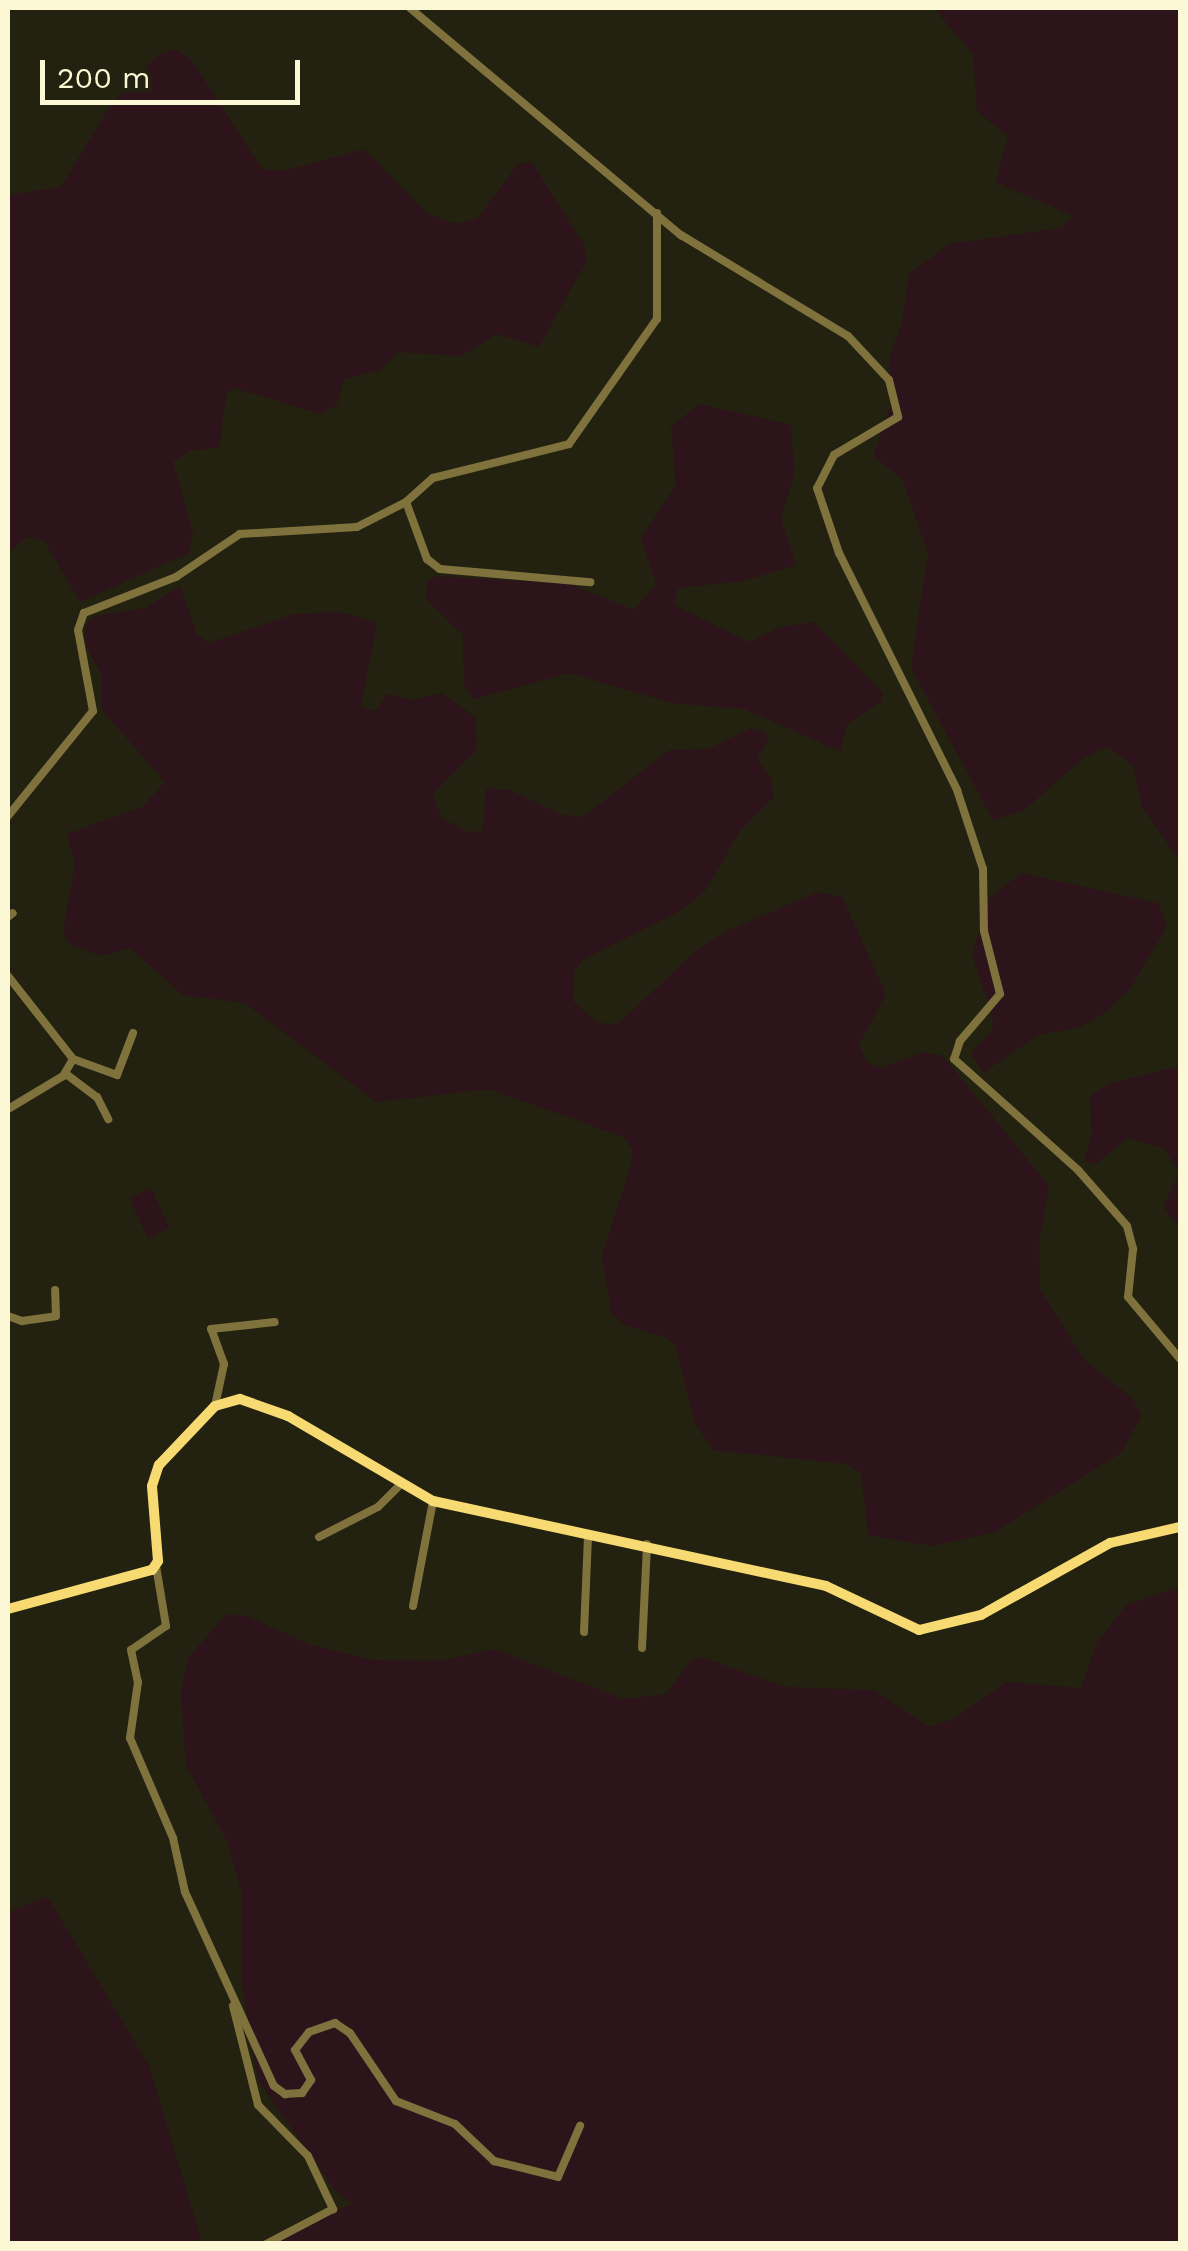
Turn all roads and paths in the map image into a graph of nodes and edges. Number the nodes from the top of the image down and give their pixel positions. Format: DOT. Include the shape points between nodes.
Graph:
graph roads {
  1 [pos="410,8"];
  2 [pos="657,214"];
  3 [pos="406,502"];
  4 [pos="590,582"];
  5 [pos="8,816"];
  6 [pos="8,976"];
  7 [pos="133,1033"];
  8 [pos="73,1059"];
  9 [pos="66,1074"];
  10 [pos="8,1109"];
  11 [pos="108,1118"];
  12 [pos="55,1290"];
  13 [pos="8,1316"];
  14 [pos="275,1322"];
  15 [pos="1180,1360"];
  16 [pos="215,1406"];
  17 [pos="401,1484"];
  18 [pos="432,1500"];
  19 [pos="1180,1527"];
  20 [pos="588,1535"];
  21 [pos="319,1536"];
  22 [pos="648,1544"];
  23 [pos="156,1566"];
  24 [pos="413,1606"];
  25 [pos="8,1609"];
  26 [pos="584,1632"];
  27 [pos="642,1648"];
  28 [pos="226,1982"];
  29 [pos="580,2126"];
  30 [pos="266,2244"];
  1 -- 2 [label="street"];
  2 -- 3 [label="street" via="657,319 586,425 554,452 433,478"];
  2 -- 15 [label="street" via="704,250 848,336 889,380 898,416 834,455 817,488 839,553 956,790 983,870 984,931 1000,994 960,1041 954,1059 1078,1170 1127,1226 1133,1249 1128,1297"];
  3 -- 4 [label="street" via="427,559 440,569"];
  3 -- 5 [label="street" via="357,527 240,534 176,577 84,614 78,630 93,710"];
  6 -- 8 [label="street"];
  7 -- 8 [label="street" via="117,1075"];
  8 -- 9 [label="street"];
  9 -- 10 [label="street"];
  9 -- 11 [label="street" via="96,1098"];
  12 -- 13 [label="street" via="56,1316"];
  14 -- 16 [label="street" via="211,1329 224,1364"];
  16 -- 17 [label="street" via="240,1399 275,1410"];
  16 -- 23 [label="street" via="154,1476"];
  17 -- 18 [label="street"];
  17 -- 21 [label="street" via="378,1507"];
  18 -- 20 [label="street"];
  18 -- 24 [label="street"];
  19 -- 22 [label="street" via="1110,1543 981,1615 928,1630 904,1626 826,1586"];
  20 -- 22 [label="street"];
  20 -- 26 [label="street"];
  22 -- 27 [label="street"];
  23 -- 25 [label="street"];
  23 -- 28 [label="street" via="166,1626 131,1650 138,1682 130,1738 169,1826 185,1892"];
  28 -- 29 [label="street" via="262,2066 284,2094 302,2093 311,2080 296,2057 300,2041 323,2024 335,2024 350,2033 396,2101 455,2124 494,2162 558,2177"];
  28 -- 30 [label="street" via="258,2104 308,2156 334,2209"];
}
